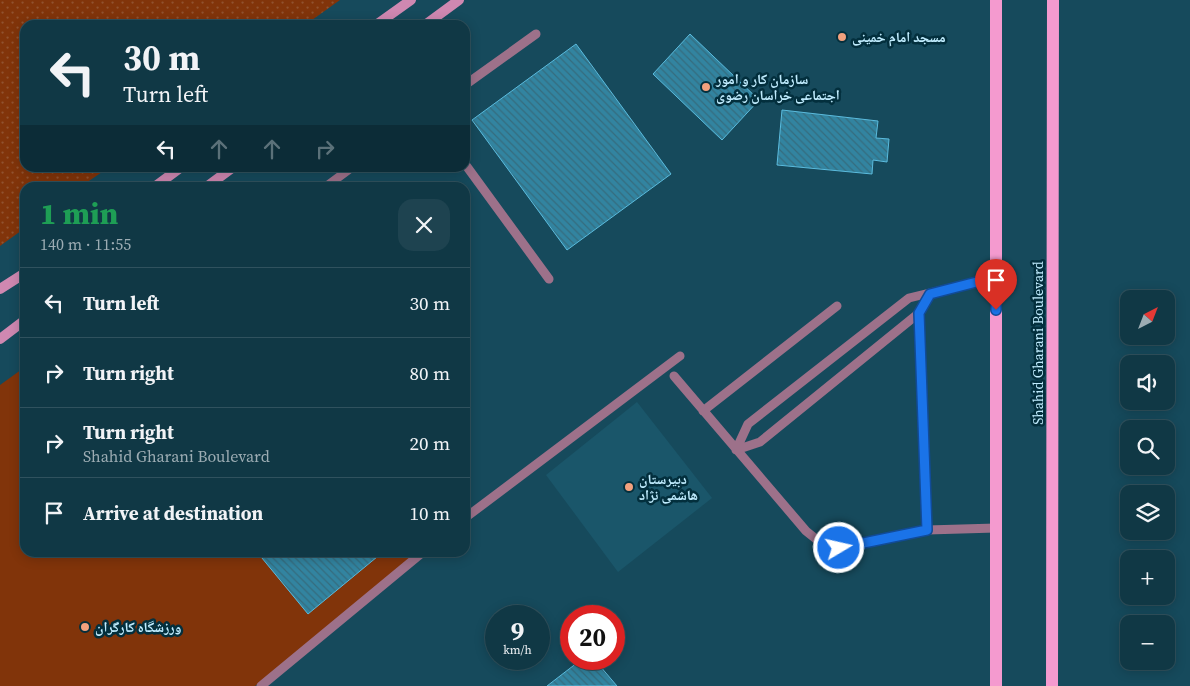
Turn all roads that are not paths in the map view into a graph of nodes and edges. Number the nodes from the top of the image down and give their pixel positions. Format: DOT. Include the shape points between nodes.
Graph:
graph roads {
  1 [pos="411,0"];
  2 [pos="459,0"];
  3 [pos="996,0"];
  4 [pos="1053,0"];
  5 [pos="383,20"];
  6 [pos="432,20"];
  7 [pos="536,34"];
  8 [pos="470,82"];
  9 [pos="470,171"];
  10 [pos="175,172"];
  11 [pos="227,172"];
  12 [pos="346,172"];
  13 [pos="161,182"];
  14 [pos="213,182"];
  15 [pos="332,182"];
  16 [pos="20,276"];
  17 [pos="996,277"];
  18 [pos="549,279"];
  19 [pos="0,290"];
  20 [pos="930,294"];
  21 [pos="837,306"];
  22 [pos="919,313"];
  23 [pos="20,324"];
  24 [pos="0,338"];
  25 [pos="680,356"];
  26 [pos="674,376"];
  27 [pos="703,411"];
  28 [pos="736,450"];
  29 [pos="470,514"];
  30 [pos="996,528"];
  31 [pos="927,530"];
  32 [pos="417,557"];
  33 [pos="261,686"];
  34 [pos="996,686"];
  35 [pos="1052,686"];
  1 -- 5 [label="main road"];
  2 -- 6 [label="main road"];
  3 -- 17 [label="main road"];
  4 -- 35 [label="main road, Shahid Gharani Boulevard"];
  7 -- 8 [label="lane"];
  9 -- 18 [label="lane"];
  10 -- 13 [label="main road"];
  11 -- 14 [label="main road"];
  12 -- 15 [label="lane"];
  16 -- 19 [label="main road"];
  17 -- 20 [label="lane"];
  17 -- 30 [label="main road"];
  20 -- 22 [label="lane"];
  20 -- 28 [label="lane" via="909,298 748,424"];
  21 -- 27 [label="lane"];
  22 -- 28 [label="lane" via="760,442"];
  22 -- 31 [label="lane"];
  23 -- 24 [label="main road"];
  25 -- 29 [label="lane"];
  26 -- 27 [label="lane"];
  27 -- 28 [label="lane"];
  28 -- 31 [label="lane" via="806,531 821,543 839,548"];
  30 -- 31 [label="lane"];
  30 -- 34 [label="main road"];
  32 -- 33 [label="lane"];
}
